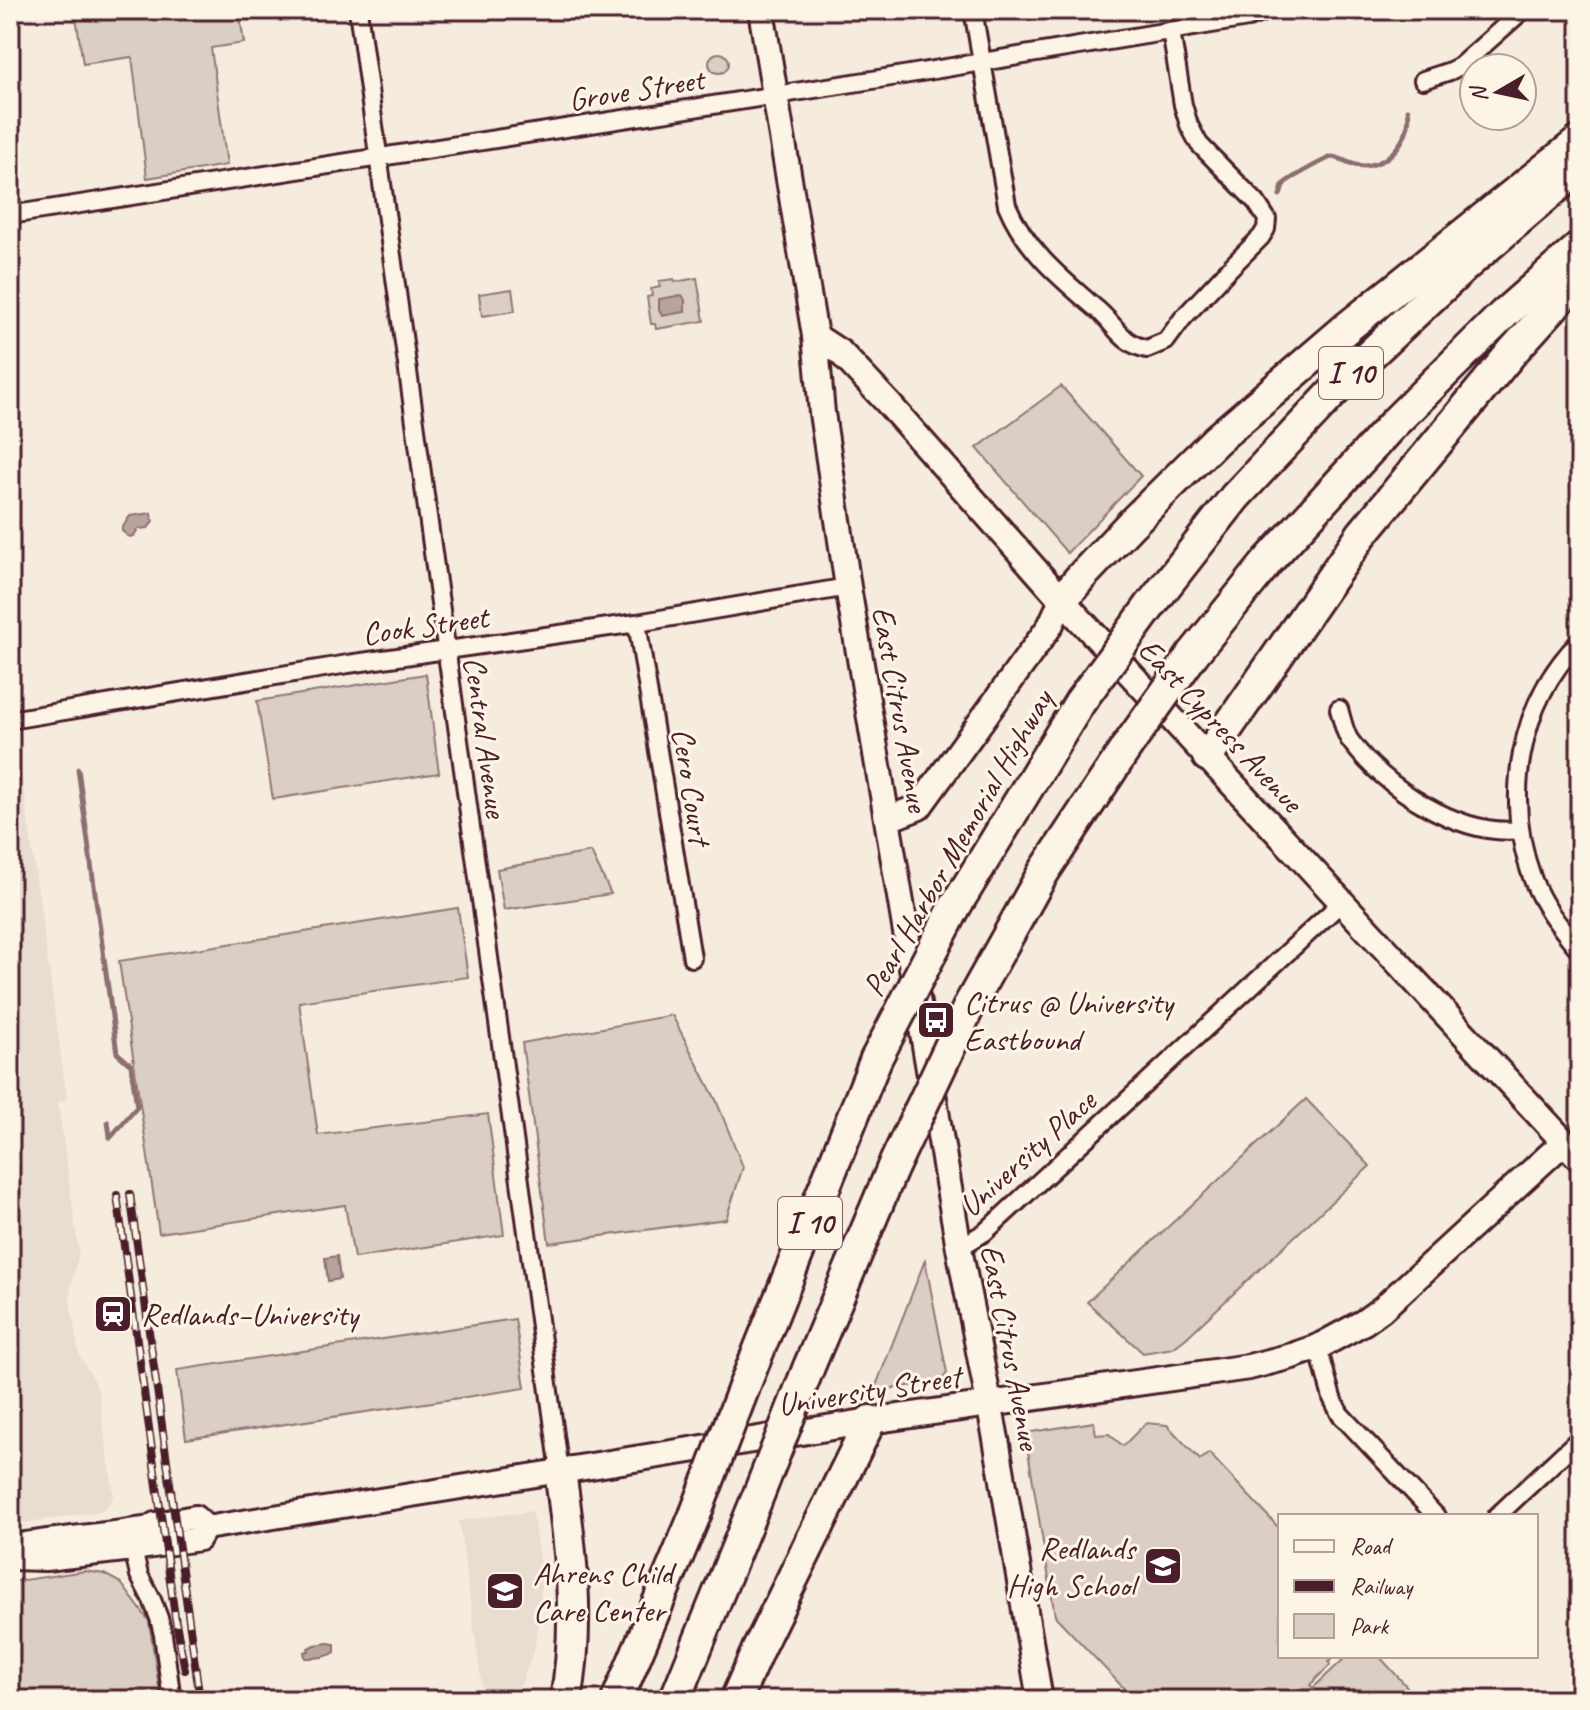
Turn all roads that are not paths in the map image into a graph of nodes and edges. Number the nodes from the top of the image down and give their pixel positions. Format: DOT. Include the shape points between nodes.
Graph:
graph roads {
  1 [pos="358,10"];
  2 [pos="761,10"];
  3 [pos="973,10"];
  4 [pos="1268,10"];
  5 [pos="1523,10"];
  6 [pos="1171,31"];
  7 [pos="982,62"];
  8 [pos="1423,80"];
  9 [pos="775,95"];
  10 [pos="1580,141"];
  11 [pos="378,157"];
  12 [pos="1580,167"];
  13 [pos="10,215"];
  14 [pos="1580,247"];
  15 [pos="1580,277"];
  16 [pos="815,336"];
  17 [pos="848,587"];
  18 [pos="1062,600"];
  19 [pos="637,623"];
  20 [pos="1580,641"];
  21 [pos="446,650"];
  22 [pos="1339,709"];
  23 [pos="10,720"];
  24 [pos="1208,756"];
  25 [pos="888,819"];
  26 [pos="1520,830"];
  27 [pos="1342,902"];
  28 [pos="1580,951"];
  29 [pos="692,958"];
  30 [pos="1572,1150"];
  31 [pos="959,1248"];
  32 [pos="1318,1347"];
  33 [pos="989,1404"];
  34 [pos="870,1421"];
  35 [pos="1580,1438"];
  36 [pos="560,1471"];
  37 [pos="1434,1514"];
  38 [pos="1499,1514"];
  39 [pos="206,1527"];
  40 [pos="10,1549"];
  41 [pos="133,1549"];
  42 [pos="10,1558"];
  43 [pos="172,1700"];
  44 [pos="566,1700"];
  45 [pos="617,1700"];
  46 [pos="675,1700"];
  47 [pos="736,1700"];
  48 [pos="1040,1700"];
  1 -- 11 [label="street, Central Avenue"];
  2 -- 9 [label="main road, East Citrus Avenue"];
  3 -- 7 [label="street"];
  4 -- 6 [label="street, Grove Street"];
  5 -- 8 [label="street" via="1460,66"];
  6 -- 7 [label="street, Grove Street"];
  6 -- 7 [label="street" via="1189,125 1199,144 1267,219 1261,237 1166,341 1147,349 1127,342 1020,231 1007,205"];
  7 -- 9 [label="street, Grove Street"];
  9 -- 11 [label="street, Grove Street"];
  9 -- 16 [label="main road, East Citrus Avenue"];
  10 -- 18 [label="highway" via="1216,440"];
  11 -- 13 [label="street, Grove Street"];
  11 -- 21 [label="street, Central Avenue"];
  12 -- 45 [label="highway, Pearl Harbor Memorial Highway / I 10, bridge" via="1358,366 1235,497 1080,702 955,907 876,1059"];
  14 -- 46 [label="highway, I 10, bridge" via="1394,423 1268,561 1193,654 1043,873 971,1002 893,1167"];
  15 -- 24 [label="highway" via="1362,534"];
  16 -- 17 [label="main road, East Citrus Avenue"];
  16 -- 18 [label="main road, East Cypress Avenue" via="867,380"];
  17 -- 19 [label="street, Cook Street"];
  17 -- 25 [label="main road, East Citrus Avenue"];
  18 -- 24 [label="main road, East Cypress Avenue"];
  18 -- 25 [label="main road" via="1050,626 919,807"];
  19 -- 21 [label="street, Cook Street"];
  19 -- 29 [label="street, Cero Court"];
  20 -- 26 [label="street" via="1546,687 1528,728 1517,788"];
  21 -- 23 [label="street, Cook Street"];
  21 -- 36 [label="street, Central Avenue"];
  22 -- 26 [label="street" via="1347,736 1381,774 1412,798 1461,822"];
  24 -- 27 [label="main road, East Cypress Avenue"];
  25 -- 31 [label="main road, East Citrus Avenue"];
  26 -- 28 [label="street" via="1534,882"];
  27 -- 30 [label="main road, East Cypress Avenue"];
  27 -- 31 [label="street, University Place" via="985,1232"];
  30 -- 32 [label="main road, University Street" via="1382,1309"];
  31 -- 33 [label="main road, East Citrus Avenue"];
  32 -- 33 [label="main road, University Street" via="1249,1367"];
  32 -- 37 [label="street" via="1340,1414"];
  33 -- 34 [label="main road, University Street"];
  33 -- 48 [label="main road, East Citrus Avenue"];
  34 -- 36 [label="main road, University Street"];
  34 -- 47 [label="highway"];
  35 -- 38 [label="street"];
  36 -- 39 [label="street, University Street"];
  36 -- 44 [label="highway" via="573,1613"];
  39 -- 40 [label="street, University Street" via="195,1517"];
  39 -- 41 [label="street, University Street" via="199,1539"];
  41 -- 42 [label="street, University Street"];
  41 -- 43 [label="street" via="161,1627"];
}
